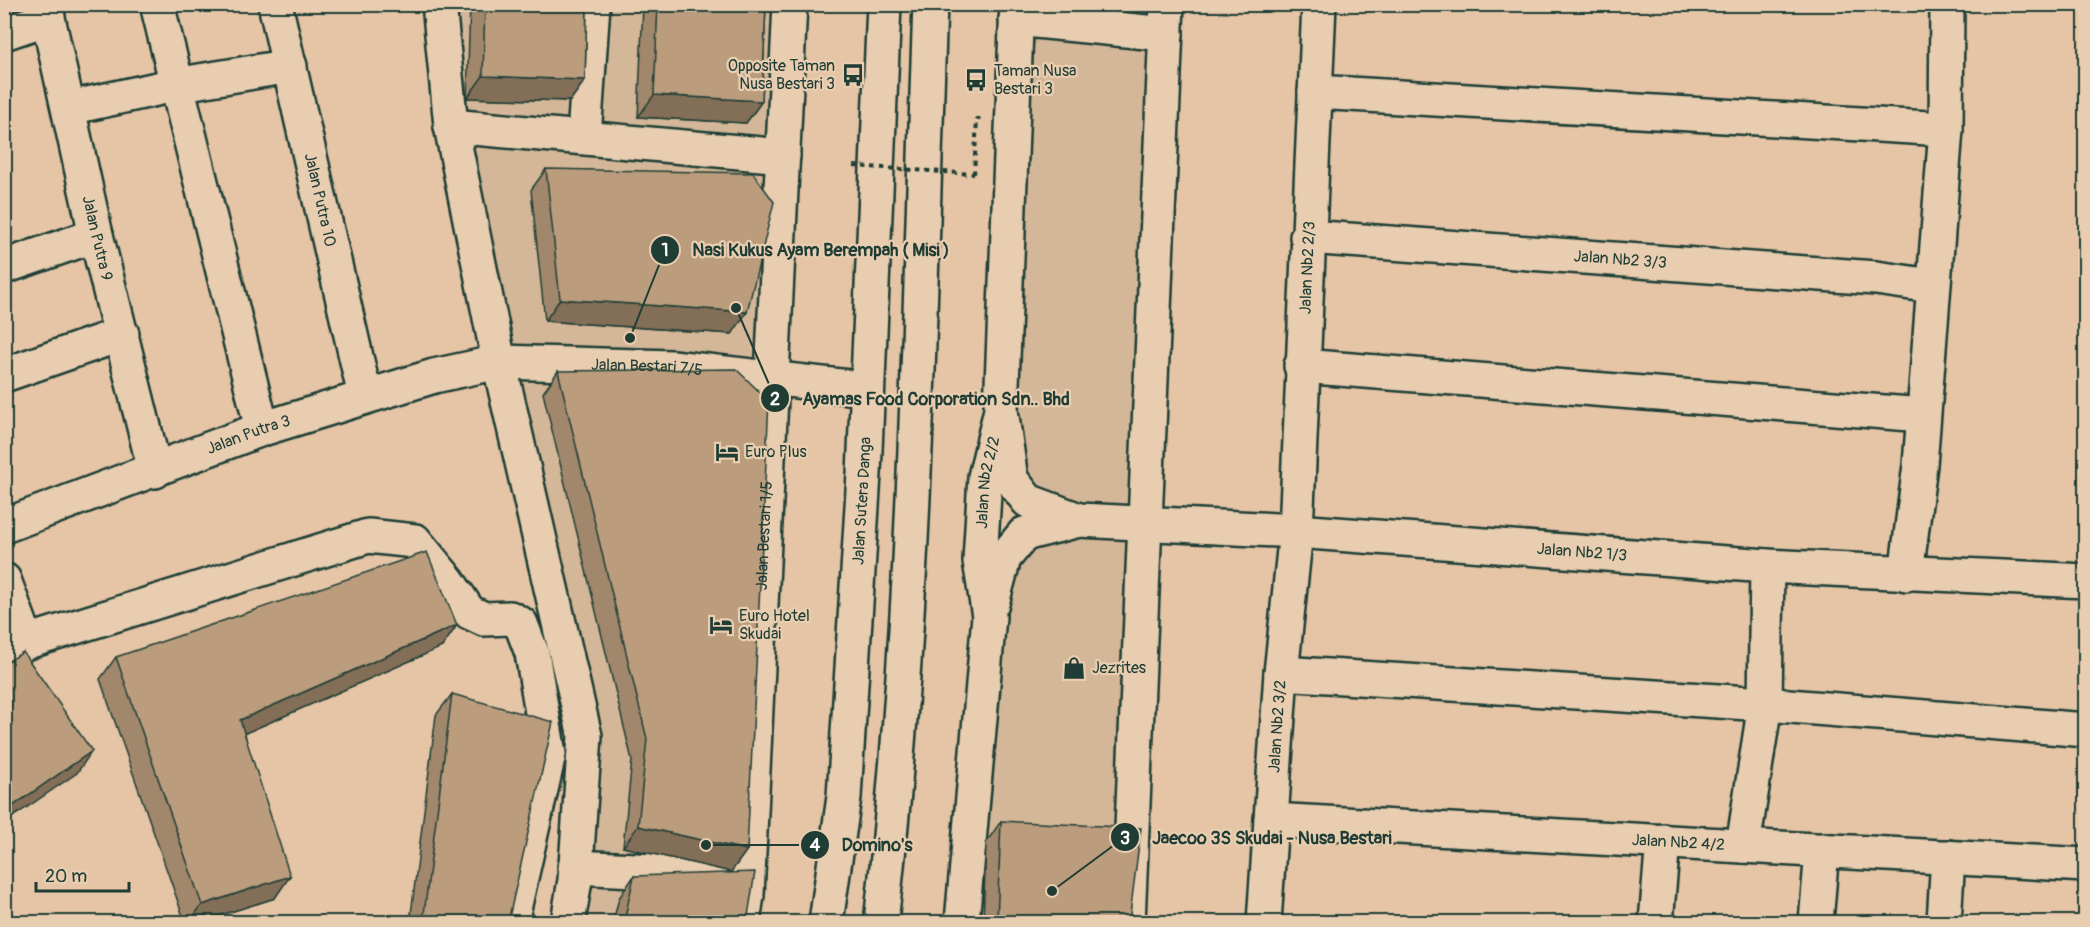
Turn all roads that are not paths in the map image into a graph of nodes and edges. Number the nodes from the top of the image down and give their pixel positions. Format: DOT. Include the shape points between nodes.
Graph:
graph roads {
  1 [pos="157,4"];
  2 [pos="275,4"];
  3 [pos="439,4"];
  4 [pos="593,4"];
  5 [pos="790,4"];
  6 [pos="884,4"];
  7 [pos="930,4"];
  8 [pos="1318,4"];
  9 [pos="1947,4"];
  10 [pos="46,11"];
  11 [pos="1017,12"];
  12 [pos="1166,20"];
  13 [pos="4,33"];
  14 [pos="290,66"];
  15 [pos="175,86"];
  16 [pos="1315,92"];
  17 [pos="69,108"];
  18 [pos="451,126"];
  19 [pos="1946,129"];
  20 [pos="584,137"];
  21 [pos="783,156"];
  22 [pos="96,236"];
  23 [pos="1307,237"];
  24 [pos="4,267"];
  25 [pos="1932,286"];
  26 [pos="122,334"];
  27 [pos="499,362"];
  28 [pos="1301,366"];
  29 [pos="4,375"];
  30 [pos="772,380"];
  31 [pos="867,389"];
  32 [pos="365,396"];
  33 [pos="1001,410"];
  34 [pos="1923,415"];
  35 [pos="262,429"];
  36 [pos="155,471"];
  37 [pos="1079,520"];
  38 [pos="1146,523"];
  39 [pos="4,526"];
  40 [pos="1296,531"];
  41 [pos="1767,566"];
  42 [pos="1906,574"];
  43 [pos="4,580"];
  44 [pos="2085,581"];
  45 [pos="989,616"];
  46 [pos="16,647"];
  47 [pos="1281,674"];
  48 [pos="1765,704"];
  49 [pos="2085,730"];
  50 [pos="1271,820"];
  51 [pos="1663,841"];
  52 [pos="1743,846"];
  53 [pos="1822,850"];
  54 [pos="1948,857"];
  55 [pos="2085,865"];
  56 [pos="575,867"];
  57 [pos="748,875"];
  58 [pos="511,922"];
  59 [pos="568,922"];
  60 [pos="743,922"];
  61 [pos="826,922"];
  62 [pos="881,922"];
  63 [pos="962,922"];
  64 [pos="1128,922"];
  65 [pos="1264,922"];
  66 [pos="1656,922"];
  67 [pos="1816,922"];
  68 [pos="1944,922"];
  1 -- 15 [label="street"];
  2 -- 14 [label="street, Jalan Putra 10"];
  3 -- 18 [label="street"];
  4 -- 20 [label="street"];
  5 -- 21 [label="street, Jalan Bestari 1/5"];
  6 -- 31 [label="street, Jalan Sutera Danga"];
  7 -- 62 [label="street" via="914,484 895,799"];
  8 -- 16 [label="street, Jalan Nb2 2/3"];
  9 -- 19 [label="street"];
  10 -- 13 [label="street"];
  10 -- 17 [label="street, Jalan Putra 9"];
  11 -- 12 [label="street"];
  11 -- 33 [label="street, Jalan Nb2 2/2"];
  12 -- 38 [label="street"];
  14 -- 15 [label="street"];
  14 -- 32 [label="street, Jalan Putra 10"];
  15 -- 17 [label="street"];
  15 -- 35 [label="street"];
  16 -- 19 [label="street"];
  16 -- 23 [label="street, Jalan Nb2 2/3"];
  17 -- 22 [label="street, Jalan Putra 9"];
  18 -- 20 [label="street"];
  18 -- 27 [label="street"];
  19 -- 25 [label="street"];
  20 -- 21 [label="street"];
  21 -- 30 [label="street, Jalan Bestari 1/5"];
  22 -- 24 [label="street"];
  22 -- 26 [label="street, Jalan Putra 9"];
  23 -- 25 [label="street, Jalan Nb2 3/3" via="1876,278"];
  23 -- 28 [label="street, Jalan Nb2 2/3"];
  25 -- 34 [label="street"];
  26 -- 29 [label="street"];
  26 -- 36 [label="street, Jalan Putra 9"];
  27 -- 30 [label="street, Jalan Bestari 7/5" via="672,367"];
  27 -- 32 [label="street, Jalan Putra 3"];
  27 -- 56 [label="street" via="585,736"];
  28 -- 34 [label="street"];
  28 -- 40 [label="street, Jalan Nb2 2/3"];
  30 -- 31 [label="street, Jalan Bestari 7/5"];
  30 -- 57 [label="street, Jalan Bestari 1/5"];
  31 -- 61 [label="street, Jalan Sutera Danga" via="843,797"];
  32 -- 35 [label="street, Jalan Putra 3"];
  33 -- 37 [label="street, Jalan Nb2 1/3" via="1011,479 1028,501"];
  33 -- 45 [label="street, Jalan Nb2 2/2" via="985,477 981,540 980,561"];
  34 -- 42 [label="street"];
  35 -- 36 [label="street, Jalan Putra 3"];
  36 -- 39 [label="street, Jalan Putra 3"];
  37 -- 38 [label="street, Jalan Nb2 1/3"];
  37 -- 45 [label="street, Jalan Nb2 1/3" via="1024,534 1004,558"];
  38 -- 40 [label="street, Jalan Nb2 1/3"];
  38 -- 64 [label="street"];
  40 -- 41 [label="street, Jalan Nb2 1/3"];
  40 -- 47 [label="street, Jalan Nb2 3/2"];
  41 -- 42 [label="street, Jalan Nb2 1/3"];
  41 -- 48 [label="street"];
  42 -- 44 [label="street, Jalan Nb2 1/3"];
  43 -- 46 [label="street"];
  45 -- 63 [label="street, Jalan Nb2 2/2"];
  46 -- 58 [label="street" via="368,536 416,541 469,612 484,619 510,618 521,624 532,653 549,754"];
  47 -- 48 [label="street"];
  47 -- 50 [label="street, Jalan Nb2 3/2"];
  48 -- 49 [label="street"];
  48 -- 52 [label="street"];
  50 -- 51 [label="street, Jalan Nb2 4/2"];
  50 -- 65 [label="street, Jalan Nb2 3/2"];
  51 -- 52 [label="street, Jalan Nb2 4/2"];
  51 -- 66 [label="street"];
  52 -- 53 [label="street, Jalan Nb2 4/2"];
  53 -- 54 [label="street, Jalan Nb2 4/2"];
  53 -- 67 [label="street"];
  54 -- 55 [label="street, Jalan Nb2 4/2"];
  54 -- 68 [label="street"];
  56 -- 57 [label="street"];
  56 -- 59 [label="street"];
  57 -- 60 [label="street, Jalan Bestari 1/5"];
}
